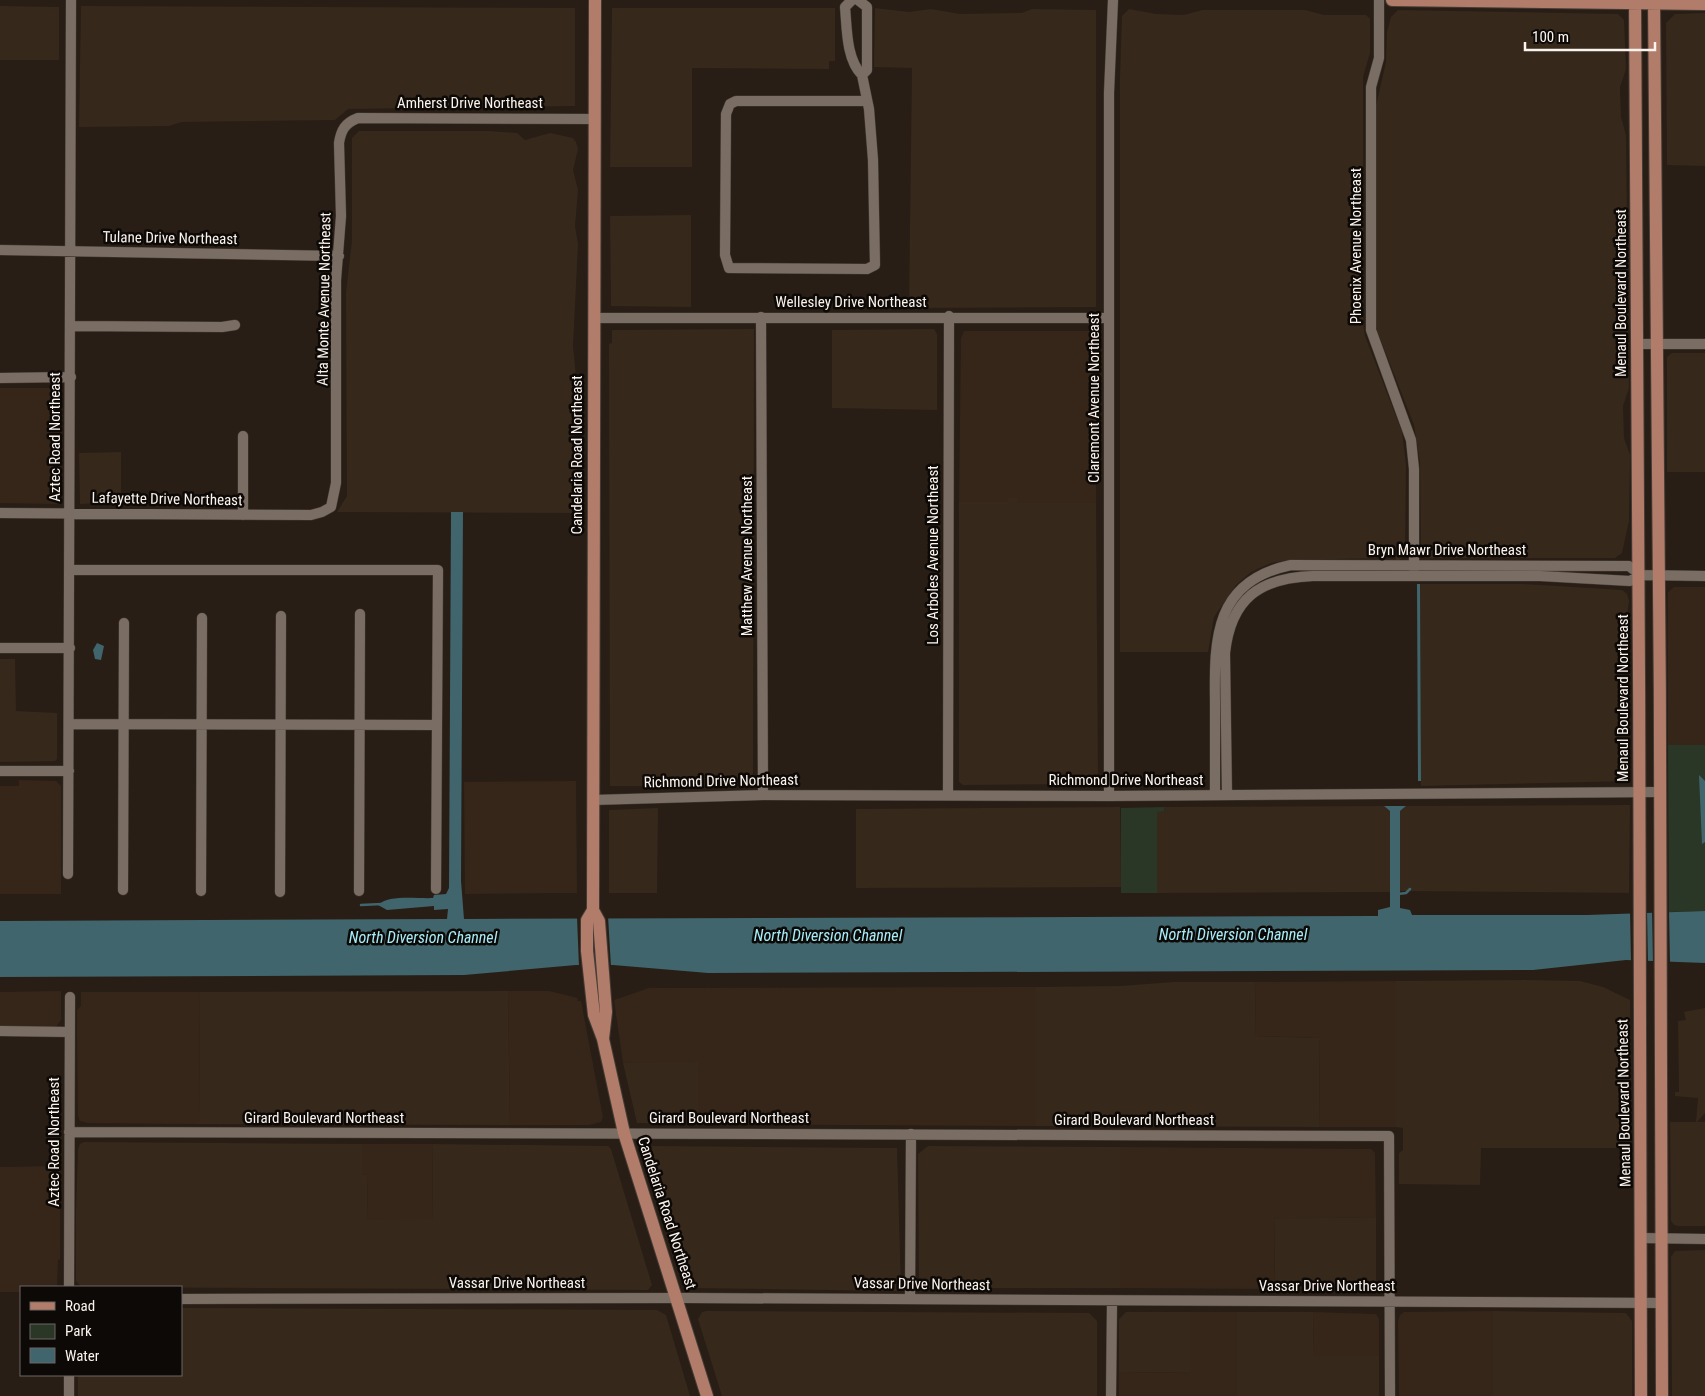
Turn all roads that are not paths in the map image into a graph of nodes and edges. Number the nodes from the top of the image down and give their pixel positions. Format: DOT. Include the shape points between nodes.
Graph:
graph roads {
  1 [pos="71,0"];
  2 [pos="595,0"];
  3 [pos="852,0"];
  4 [pos="858,0"];
  5 [pos="1113,0"];
  6 [pos="1379,0"];
  7 [pos="1392,0"];
  8 [pos="1635,2"];
  9 [pos="1654,2"];
  10 [pos="1705,4"];
  11 [pos="862,75"];
  12 [pos="866,101"];
  13 [pos="594,119"];
  14 [pos="347,123"];
  15 [pos="0,250"];
  16 [pos="70,250"];
  17 [pos="339,256"];
  18 [pos="949,316"];
  19 [pos="761,317"];
  20 [pos="594,318"];
  21 [pos="1109,318"];
  22 [pos="235,325"];
  23 [pos="70,326"];
  24 [pos="1638,344"];
  25 [pos="1659,344"];
  26 [pos="1705,344"];
  27 [pos="71,377"];
  28 [pos="0,378"];
  29 [pos="243,436"];
  30 [pos="331,507"];
  31 [pos="0,513"];
  32 [pos="70,513"];
  33 [pos="243,515"];
  34 [pos="1414,565"];
  35 [pos="70,570"];
  36 [pos="1640,575"];
  37 [pos="1414,576"];
  38 [pos="1661,576"];
  39 [pos="1705,576"];
  40 [pos="360,614"];
  41 [pos="282,616"];
  42 [pos="202,618"];
  43 [pos="124,623"];
  44 [pos="0,648"];
  45 [pos="70,648"];
  46 [pos="69,724"];
  47 [pos="124,724"];
  48 [pos="202,725"];
  49 [pos="282,725"];
  50 [pos="360,725"];
  51 [pos="437,725"];
  52 [pos="0,771"];
  53 [pos="69,771"];
  54 [pos="1638,792"];
  55 [pos="1659,792"];
  56 [pos="948,794"];
  57 [pos="763,795"];
  58 [pos="1215,795"];
  59 [pos="1226,795"];
  60 [pos="1110,796"];
  61 [pos="593,800"];
  62 [pos="68,874"];
  63 [pos="436,889"];
  64 [pos="123,890"];
  65 [pos="201,891"];
  66 [pos="359,891"];
  67 [pos="280,892"];
  68 [pos="593,910"];
  69 [pos="70,997"];
  70 [pos="0,1032"];
  71 [pos="70,1032"];
  72 [pos="604,1039"];
  73 [pos="69,1132"];
  74 [pos="624,1133"];
  75 [pos="911,1134"];
  76 [pos="1641,1238"];
  77 [pos="1662,1238"];
  78 [pos="1705,1238"];
  79 [pos="69,1286"];
  80 [pos="677,1298"];
  81 [pos="182,1299"];
  82 [pos="910,1299"];
  83 [pos="1390,1301"];
  84 [pos="1112,1302"];
  85 [pos="1641,1302"];
  86 [pos="1662,1302"];
  87 [pos="69,1376"];
  88 [pos="69,1396"];
  89 [pos="707,1396"];
  90 [pos="1111,1396"];
  91 [pos="1390,1396"];
  92 [pos="1641,1396"];
  93 [pos="1662,1396"];
  1 -- 16 [label="street, Aztec Road Northeast"];
  2 -- 13 [label="main road, Candelaria Road Northeast"];
  3 -- 11 [label="street" via="845,7 848,39 855,68"];
  4 -- 11 [label="street" via="866,7 867,70"];
  5 -- 21 [label="street, Claremont Avenue Northeast" via="1109,77"];
  6 -- 34 [label="street, Phoenix Avenue Northeast" via="1379,58 1371,87 1371,330 1410,440 1414,469"];
  7 -- 8 [label="main road"];
  8 -- 9 [label="main road"];
  8 -- 24 [label="main road, Menaul Boulevard Northeast"];
  9 -- 10 [label="main road"];
  9 -- 25 [label="main road"];
  11 -- 12 [label="street"];
  12 -- 12 [label="street" via="873,160 875,265 867,269 729,268 725,245 726,114 730,104 736,101"];
  13 -- 14 [label="street, Amherst Drive Northeast" via="358,118"];
  13 -- 20 [label="main road, Candelaria Road Northeast"];
  14 -- 17 [label="street, Alta Monte Avenue Northeast" via="339,143"];
  15 -- 16 [label="street, Tulane Drive Northeast"];
  16 -- 17 [label="street, Tulane Drive Northeast"];
  16 -- 23 [label="street, Aztec Road Northeast"];
  17 -- 30 [label="street, Alta Monte Avenue Northeast" via="336,280 336,482"];
  18 -- 19 [label="street, Wellesley Drive Northeast"];
  18 -- 21 [label="street, Wellesley Drive Northeast"];
  18 -- 56 [label="street, Los Arboles Avenue Northeast"];
  19 -- 20 [label="street, Wellesley Drive Northeast"];
  19 -- 57 [label="street, Matthew Avenue Northeast"];
  20 -- 61 [label="main road, Candelaria Road Northeast"];
  21 -- 60 [label="street, Claremont Avenue Northeast"];
  22 -- 23 [label="street"];
  23 -- 27 [label="street, Aztec Road Northeast"];
  24 -- 25 [label="street"];
  24 -- 36 [label="main road, Menaul Boulevard Northeast"];
  25 -- 26 [label="street"];
  25 -- 38 [label="main road"];
  27 -- 28 [label="street"];
  27 -- 32 [label="street, Aztec Road Northeast"];
  29 -- 33 [label="street"];
  30 -- 33 [label="street, Lafayette Drive Northeast" via="311,515"];
  31 -- 32 [label="street, Lafayette Drive Northeast"];
  32 -- 33 [label="street, Lafayette Drive Northeast"];
  32 -- 35 [label="street, Aztec Road Northeast"];
  34 -- 36 [label="street, Bryn Mawr Drive Northeast" via="1629,566"];
  34 -- 37 [label="street, Phoenix Avenue Northeast"];
  34 -- 58 [label="street, Bryn Mawr Drive Northeast" via="1291,565 1271,569 1253,578 1237,592 1223,614 1214,663"];
  35 -- 45 [label="street, Aztec Road Northeast"];
  35 -- 51 [label="street" via="438,570"];
  36 -- 37 [label="street, Bryn Mawr Drive Northeast" via="1630,581 1545,576"];
  36 -- 38 [label="street, Bryn Mawr Drive Northeast"];
  36 -- 54 [label="main road, Menaul Boulevard Northeast"];
  37 -- 59 [label="street, Bryn Mawr Drive Northeast" via="1291,576 1258,589 1239,607 1228,632 1226,653"];
  38 -- 39 [label="street, Bryn Mawr Drive Northeast"];
  38 -- 55 [label="main road"];
  40 -- 50 [label="street"];
  41 -- 49 [label="street"];
  42 -- 48 [label="street"];
  43 -- 47 [label="street"];
  44 -- 45 [label="street"];
  45 -- 46 [label="street, Aztec Road Northeast"];
  46 -- 47 [label="street"];
  46 -- 53 [label="street, Aztec Road Northeast"];
  47 -- 48 [label="street"];
  47 -- 64 [label="street"];
  48 -- 49 [label="street"];
  48 -- 65 [label="street"];
  49 -- 50 [label="street"];
  49 -- 67 [label="street"];
  50 -- 51 [label="street"];
  50 -- 66 [label="street"];
  51 -- 63 [label="street"];
  52 -- 53 [label="street"];
  53 -- 62 [label="street, Aztec Road Northeast"];
  54 -- 55 [label="street, Richmond Drive Northeast"];
  54 -- 59 [label="street, Richmond Drive Northeast"];
  54 -- 76 [label="main road, Menaul Boulevard Northeast"];
  55 -- 77 [label="main road"];
  56 -- 57 [label="street, Richmond Drive Northeast"];
  56 -- 60 [label="street, Richmond Drive Northeast"];
  57 -- 61 [label="street, Richmond Drive Northeast"];
  58 -- 59 [label="street, Richmond Drive Northeast"];
  58 -- 60 [label="street, Richmond Drive Northeast"];
  61 -- 68 [label="main road, Candelaria Road Northeast"];
  68 -- 72 [label="main road, Candelaria Road Northeast" via="599,922 606,1012"];
  68 -- 72 [label="main road, Candelaria Road Northeast" via="587,920 589,978 594,1015"];
  69 -- 71 [label="street, Aztec Road Northeast"];
  70 -- 71 [label="street"];
  71 -- 73 [label="street, Aztec Road Northeast"];
  72 -- 74 [label="main road, Candelaria Road Northeast"];
  73 -- 74 [label="street, Girard Boulevard Northeast"];
  73 -- 79 [label="street, Aztec Road Northeast"];
  74 -- 75 [label="street, Girard Boulevard Northeast"];
  74 -- 80 [label="main road, Candelaria Road Northeast"];
  75 -- 82 [label="street"];
  75 -- 83 [label="street, Girard Boulevard Northeast" via="1389,1136"];
  76 -- 77 [label="street"];
  76 -- 85 [label="main road, Menaul Boulevard Northeast"];
  77 -- 78 [label="street"];
  77 -- 86 [label="main road"];
  80 -- 81 [label="street, Vassar Drive Northeast"];
  80 -- 82 [label="street, Vassar Drive Northeast"];
  80 -- 89 [label="main road, Candelaria Road Northeast"];
  82 -- 84 [label="street, Vassar Drive Northeast"];
  83 -- 84 [label="street, Vassar Drive Northeast"];
  83 -- 85 [label="street, Vassar Drive Northeast"];
  83 -- 91 [label="street"];
  84 -- 90 [label="street"];
  85 -- 86 [label="street, Vassar Drive Northeast"];
  85 -- 92 [label="main road, Menaul Boulevard Northeast"];
  86 -- 93 [label="main road"];
  87 -- 88 [label="street"];
}
